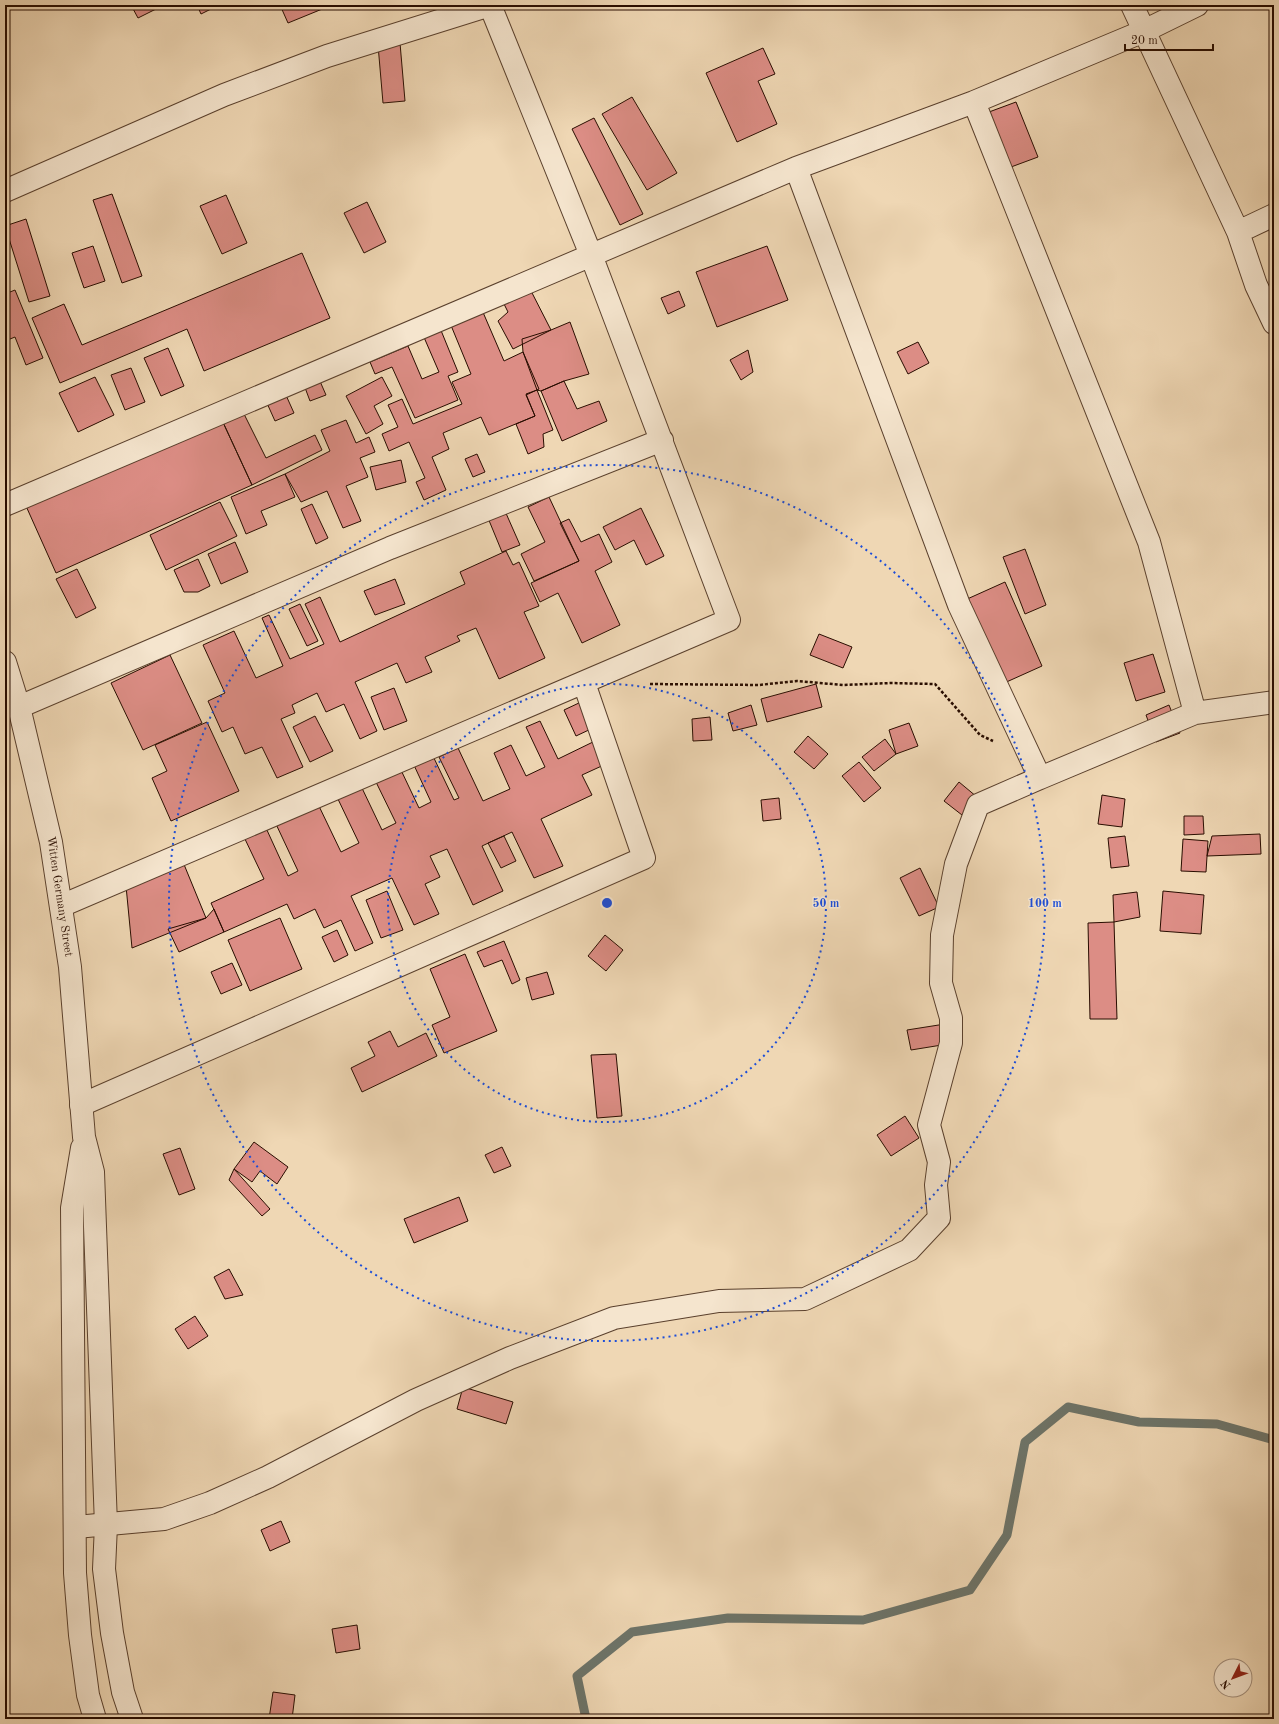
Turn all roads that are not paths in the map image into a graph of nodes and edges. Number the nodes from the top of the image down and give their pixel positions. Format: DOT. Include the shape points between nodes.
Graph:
graph roads {
  1 [pos="490,5"];
  2 [pos="1132,5"];
  3 [pos="1197,5"];
  4 [pos="1144,31"];
  5 [pos="974,102"];
  6 [pos="796,168"];
  7 [pos="5,191"];
  8 [pos="1274,215"];
  9 [pos="1238,232"];
  10 [pos="591,255"];
  11 [pos="1274,324"];
  12 [pos="662,440"];
  13 [pos="5,505"];
  14 [pos="5,662"];
  15 [pos="584,683"];
  16 [pos="1274,702"];
  17 [pos="19,707"];
  18 [pos="1195,713"];
  19 [pos="1036,768"];
  20 [pos="61,906"];
  21 [pos="82,1105"];
  22 [pos="84,1137"];
  23 [pos="106,1525"];
  24 [pos="76,1527"];
  25 [pos="95,1719"];
  26 [pos="132,1719"];
  1 -- 7 [label="street" via="319,58 224,95"];
  1 -- 10 [label="street"];
  2 -- 4 [label="street"];
  3 -- 4 [label="street"];
  4 -- 5 [label="street"];
  4 -- 9 [label="street"];
  5 -- 6 [label="street"];
  5 -- 18 [label="street" via="1149,542"];
  6 -- 10 [label="street"];
  6 -- 19 [label="street" via="959,605"];
  8 -- 9 [label="street"];
  9 -- 11 [label="street" via="1256,285"];
  10 -- 12 [label="street"];
  10 -- 13 [label="street"];
  12 -- 15 [label="street" via="729,620"];
  12 -- 17 [label="street" via="390,548"];
  14 -- 17 [label="street, Witten Germany Street"];
  15 -- 20 [label="street"];
  15 -- 21 [label="street" via="644,858"];
  16 -- 18 [label="street"];
  17 -- 20 [label="street, Witten Germany Street" via="51,842"];
  18 -- 19 [label="street"];
  19 -- 23 [label="street" via="978,805 956,864 942,935 941,983 951,1018 951,1043 929,1125 939,1162 936,1185 939,1218 909,1250 805,1299 718,1301 614,1318 510,1358 416,1400 268,1477 210,1503 164,1519"];
  20 -- 21 [label="street, Witten Germany Street" via="70,967"];
  21 -- 22 [label="street, Witten Germany Street"];
  22 -- 23 [label="street" via="93,1172"];
  22 -- 24 [label="street" via="72,1208"];
  23 -- 24 [label="street"];
  23 -- 26 [label="street" via="104,1570 112,1633 123,1692"];
  24 -- 25 [label="street" via="75,1573 80,1635 88,1695"];
}
